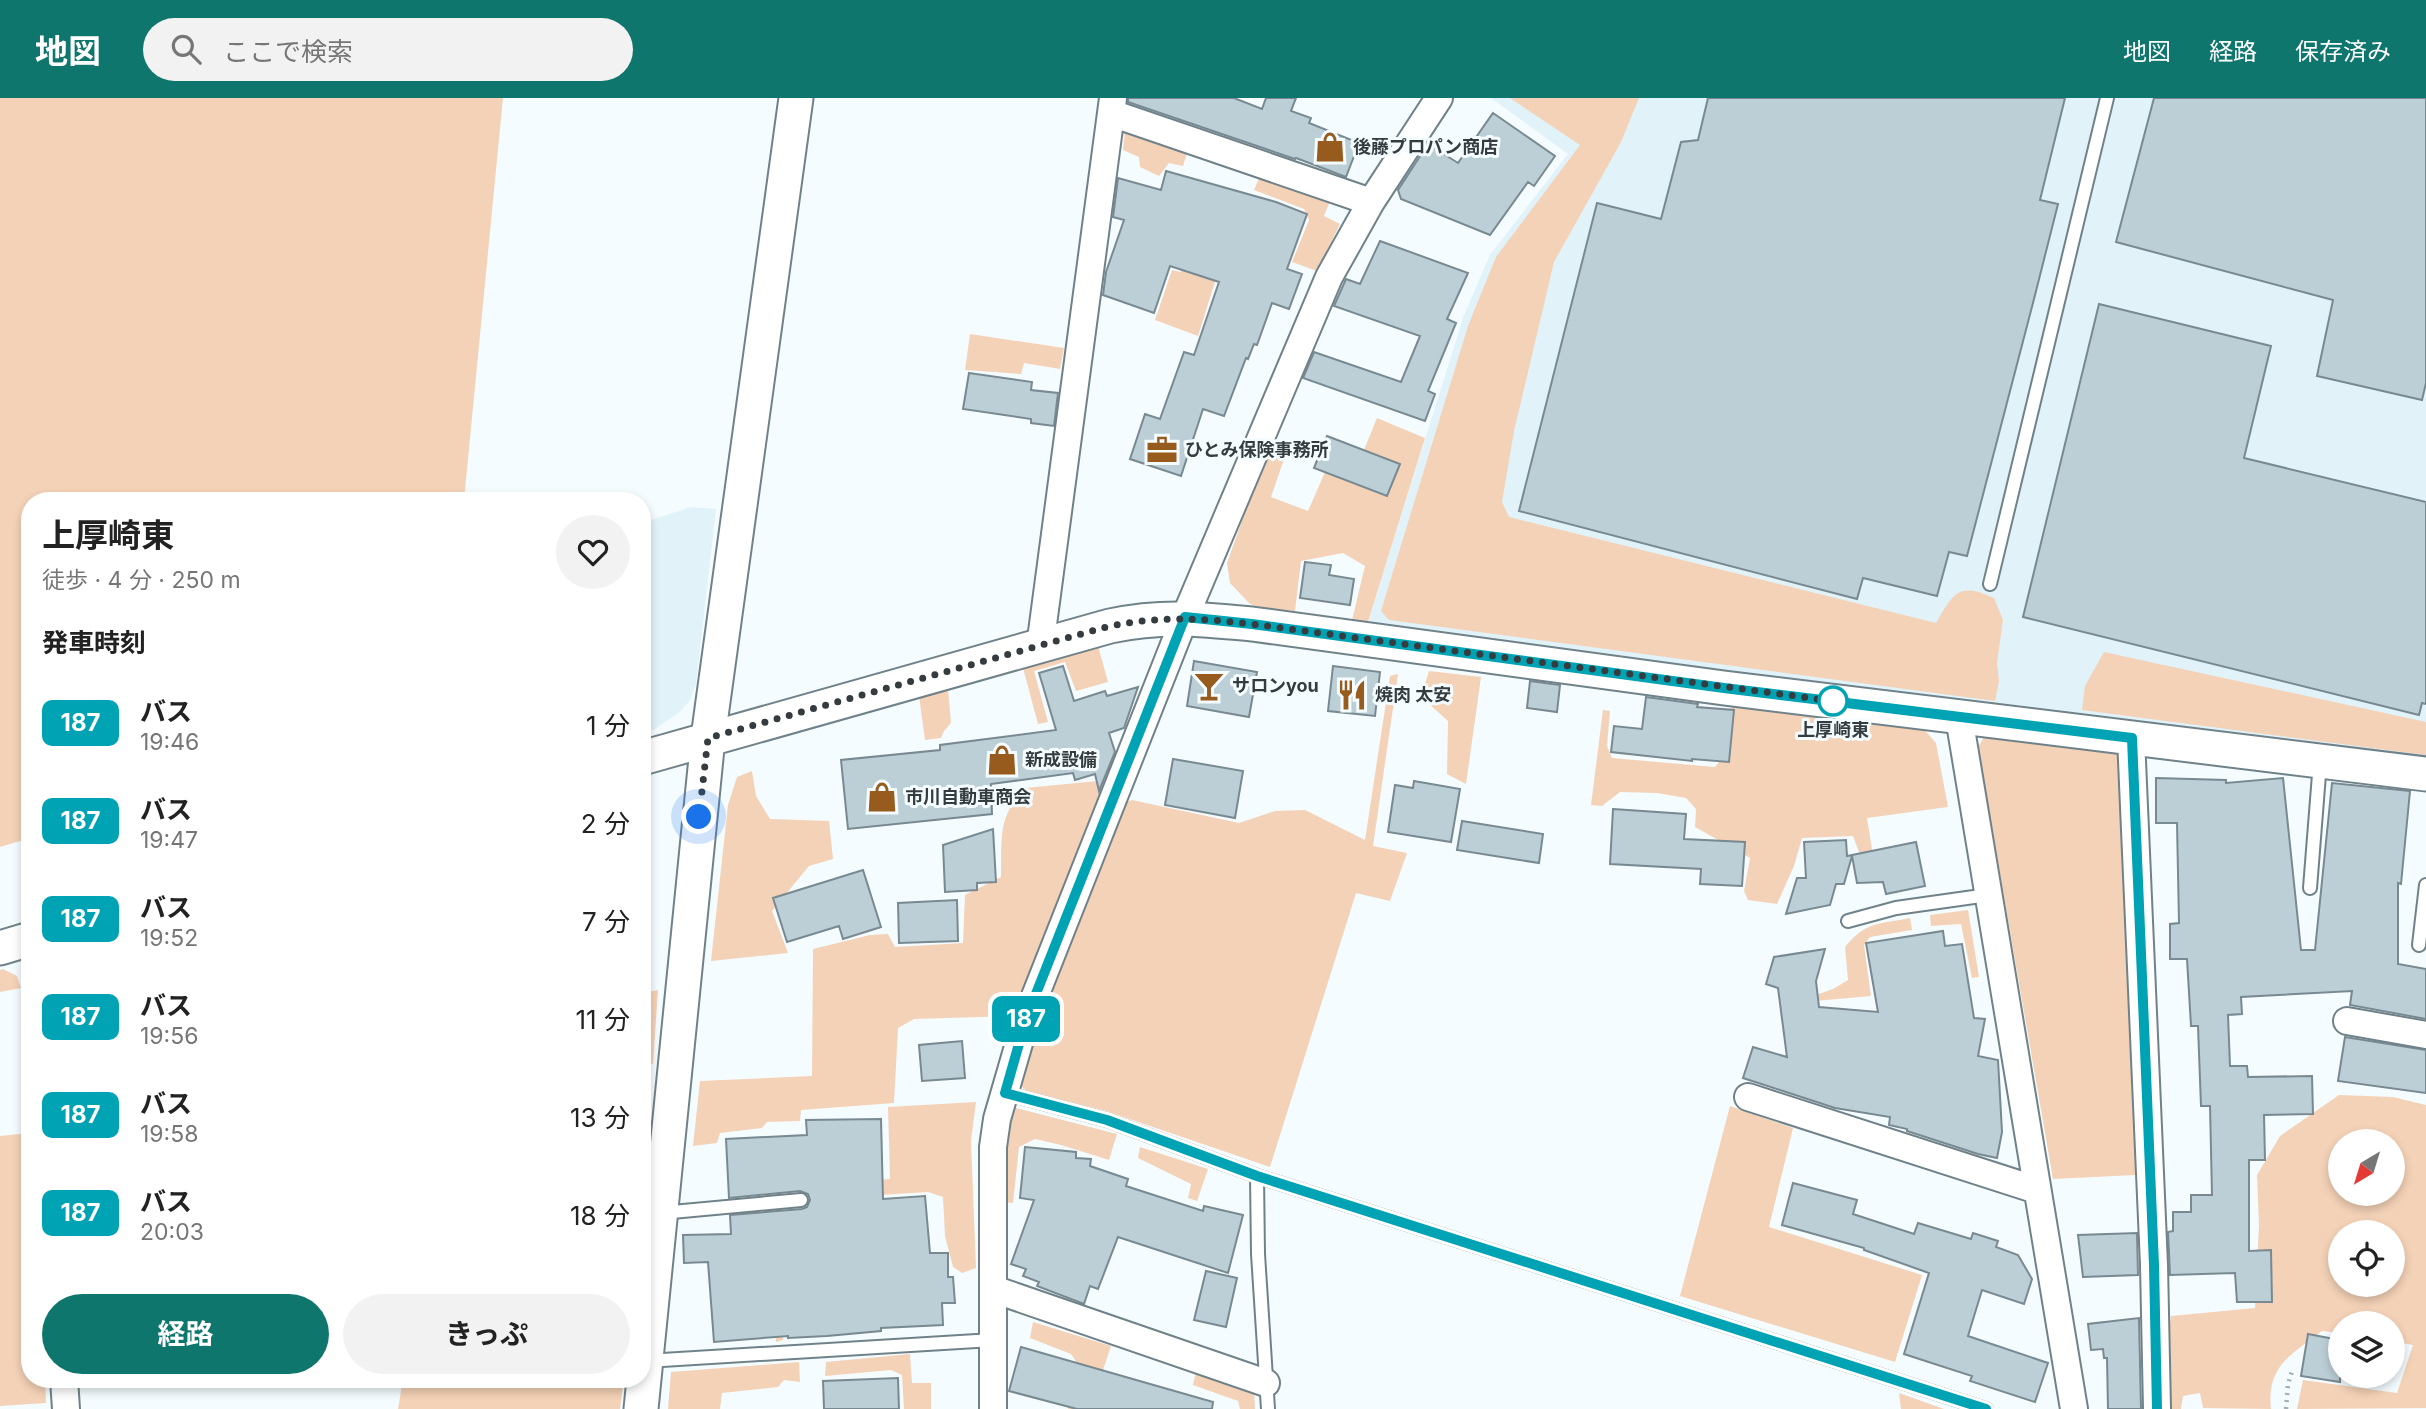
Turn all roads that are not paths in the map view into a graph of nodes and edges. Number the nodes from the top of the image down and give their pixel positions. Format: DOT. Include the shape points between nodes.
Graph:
graph roads {
  1 [pos="796,98"];
  2 [pos="1439,98"];
  3 [pos="2107,98"];
  4 [pos="1112,105"];
  5 [pos="1371,202"];
  6 [pos="1990,584"];
  7 [pos="1185,617"];
  8 [pos="1040,647"];
  9 [pos="1959,717"];
  10 [pos="708,738"];
  11 [pos="2132,738"];
  12 [pos="651,755"];
  13 [pos="2320,761"];
  14 [pos="2426,774"];
  15 [pos="2426,885"];
  16 [pos="2310,887"];
  17 [pos="1989,895"];
  18 [pos="1848,921"];
  19 [pos="21,942"];
  20 [pos="2419,945"];
  21 [pos="0,948"];
  22 [pos="2347,1021"];
  23 [pos="2426,1035"];
  24 [pos="1005,1093"];
  25 [pos="1748,1097"];
  26 [pos="1257,1176"];
  27 [pos="2037,1190"];
  28 [pos="800,1200"];
  29 [pos="659,1213"];
  30 [pos="651,1273"];
  31 [pos="993,1289"];
  32 [pos="993,1340"];
  33 [pos="651,1362"];
  34 [pos="65,1388"];
  35 [pos="643,1388"];
  36 [pos="1267,1396"];
  37 [pos="66,1409"];
  38 [pos="641,1409"];
  39 [pos="993,1409"];
  40 [pos="1986,1409"];
  41 [pos="2074,1409"];
  42 [pos="2157,1409"];
  1 -- 10 [label="street"];
  2 -- 5 [label="street"];
  3 -- 6 [label="lane"];
  4 -- 5 [label="street"];
  4 -- 8 [label="street"];
  5 -- 7 [label="street" via="1329,277"];
  7 -- 8 [label="street" via="1144,619"];
  7 -- 9 [label="street"];
  7 -- 24 [label="street" via="1026,1019"];
  8 -- 10 [label="street"];
  9 -- 11 [label="street"];
  9 -- 17 [label="street"];
  10 -- 12 [label="street"];
  10 -- 29 [label="street"];
  11 -- 13 [label="street"];
  11 -- 42 [label="street"];
  13 -- 14 [label="street"];
  13 -- 16 [label="lane"];
  15 -- 20 [label="lane"];
  17 -- 18 [label="lane" via="1896,908"];
  17 -- 27 [label="street"];
  19 -- 21 [label="street"];
  22 -- 23 [label="street"];
  24 -- 26 [label="lane" via="1107,1120"];
  24 -- 31 [label="street" via="993,1147"];
  25 -- 27 [label="street"];
  26 -- 36 [label="lane"];
  26 -- 40 [label="lane"];
  27 -- 41 [label="street"];
  28 -- 29 [label="lane"];
  29 -- 30 [label="street"];
  31 -- 32 [label="street"];
  31 -- 36 [label="street"];
  32 -- 33 [label="lane"];
  32 -- 39 [label="street"];
  34 -- 37 [label="street"];
  35 -- 38 [label="street"];
}
